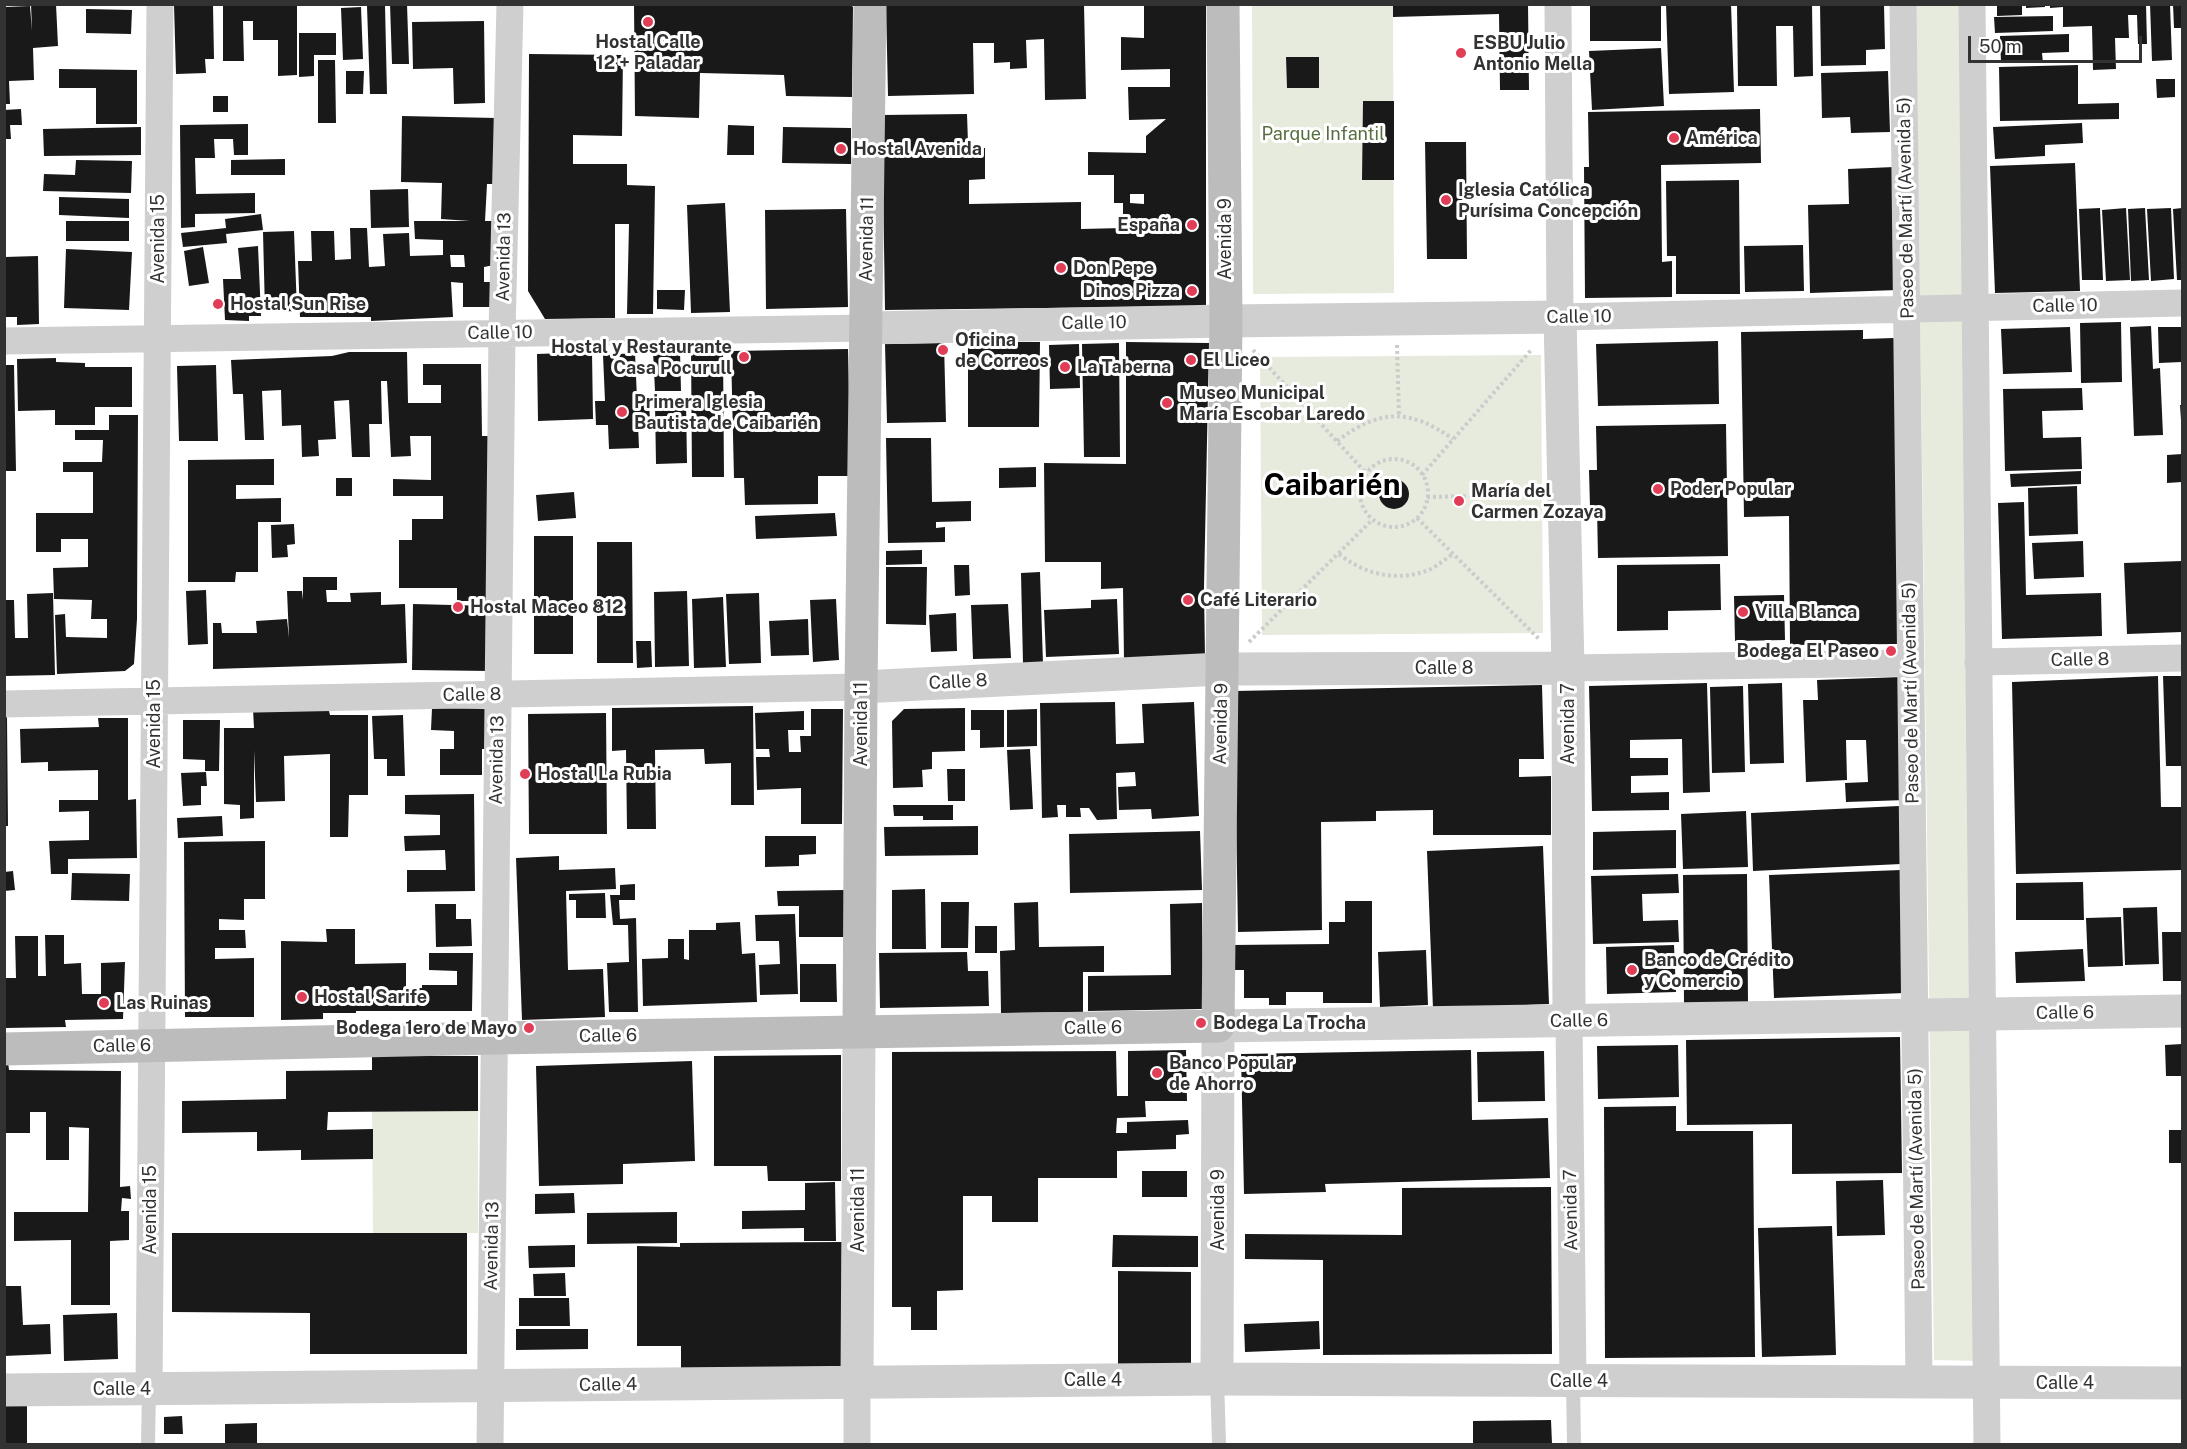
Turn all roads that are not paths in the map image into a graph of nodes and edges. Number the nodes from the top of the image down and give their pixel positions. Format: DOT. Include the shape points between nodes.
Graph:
graph roads {
  1 [pos="160,4"];
  2 [pos="510,4"];
  3 [pos="870,4"];
  4 [pos="1223,4"];
  5 [pos="1558,4"];
  6 [pos="1903,4"];
  7 [pos="1972,4"];
  8 [pos="2182,303"];
  9 [pos="1975,307"];
  10 [pos="1907,309"];
  11 [pos="1560,317"];
  12 [pos="1226,321"];
  13 [pos="867,328"];
  14 [pos="502,333"];
  15 [pos="157,339"];
  16 [pos="4,341"];
  17 [pos="2182,658"];
  18 [pos="1978,662"];
  19 [pos="1911,663"];
  20 [pos="1568,668"];
  21 [pos="1221,669"];
  22 [pos="861,687"];
  23 [pos="498,694"];
  24 [pos="154,701"];
  25 [pos="4,704"];
  26 [pos="2182,1011"];
  27 [pos="1982,1014"];
  28 [pos="1915,1016"];
  29 [pos="1569,1021"];
  30 [pos="1218,1026"];
  31 [pos="859,1032"];
  32 [pos="495,1038"];
  33 [pos="152,1046"];
  34 [pos="4,1049"];
  35 [pos="1218,1379"];
  36 [pos="1573,1381"];
  37 [pos="857,1382"];
  38 [pos="1919,1383"];
  39 [pos="1985,1383"];
  40 [pos="2182,1383"];
  41 [pos="491,1386"];
  42 [pos="149,1389"];
  43 [pos="4,1390"];
  44 [pos="148,1444"];
  45 [pos="490,1444"];
  46 [pos="857,1444"];
  47 [pos="1219,1444"];
  48 [pos="1574,1444"];
  49 [pos="1987,1444"];
  1 -- 15 [label="street, Avenida 15"];
  2 -- 14 [label="street, Avenida 13"];
  3 -- 13 [label="main road, Avenida 11"];
  4 -- 12 [label="main road, Avenida 9"];
  5 -- 11 [label="street, Avenida 7"];
  6 -- 10 [label="street, Paseo de Martí (Avenida 5)"];
  7 -- 9 [label="street"];
  8 -- 9 [label="street, Calle 10"];
  9 -- 10 [label="street, Calle 10"];
  9 -- 18 [label="street"];
  10 -- 11 [label="street, Calle 10"];
  10 -- 19 [label="street, Paseo de Martí (Avenida 5)"];
  11 -- 12 [label="street, Calle 10"];
  11 -- 20 [label="street, Avenida 7"];
  12 -- 13 [label="street, Calle 10"];
  12 -- 21 [label="main road, Avenida 9"];
  13 -- 14 [label="street, Calle 10"];
  13 -- 22 [label="main road, Avenida 11"];
  14 -- 15 [label="street, Calle 10"];
  14 -- 23 [label="street, Avenida 13"];
  15 -- 16 [label="street, Calle 10"];
  15 -- 24 [label="street, Avenida 15"];
  17 -- 18 [label="street, Calle 8"];
  18 -- 27 [label="street"];
  19 -- 20 [label="street, Calle 8"];
  19 -- 28 [label="street, Paseo de Martí (Avenida 5)"];
  20 -- 21 [label="street, Calle 8"];
  20 -- 29 [label="street, Avenida 7"];
  21 -- 22 [label="street, Calle 8"];
  21 -- 30 [label="main road, Avenida 9"];
  22 -- 23 [label="street, Calle 8"];
  22 -- 31 [label="main road, Avenida 11"];
  23 -- 24 [label="street, Calle 8"];
  23 -- 32 [label="street, Avenida 13"];
  24 -- 25 [label="street, Calle 8"];
  24 -- 33 [label="street, Avenida 15"];
  26 -- 27 [label="street, Calle 6"];
  27 -- 28 [label="street, Calle 6"];
  27 -- 39 [label="street"];
  28 -- 29 [label="street, Calle 6"];
  28 -- 38 [label="street, Paseo de Martí (Avenida 5)"];
  29 -- 30 [label="street, Calle 6"];
  29 -- 36 [label="street, Avenida 7"];
  30 -- 31 [label="main road, Calle 6"];
  30 -- 35 [label="street, Avenida 9"];
  31 -- 32 [label="main road, Calle 6"];
  31 -- 37 [label="street, Avenida 11"];
  32 -- 33 [label="main road, Calle 6"];
  32 -- 41 [label="street, Avenida 13"];
  33 -- 34 [label="main road, Calle 6"];
  33 -- 42 [label="street, Avenida 15"];
  35 -- 36 [label="street, Calle 4"];
  35 -- 37 [label="street, Calle 4"];
  35 -- 47 [label="lane, Avenida 9"];
  36 -- 38 [label="street, Calle 4"];
  36 -- 48 [label="lane, Avenida 7"];
  37 -- 41 [label="street, Calle 4"];
  37 -- 46 [label="street, Avenida 11"];
  38 -- 39 [label="street, Calle 4"];
  39 -- 40 [label="street, Calle 4"];
  39 -- 49 [label="street"];
  41 -- 42 [label="street, Calle 4"];
  41 -- 45 [label="street, Avenida 13"];
  42 -- 43 [label="street, Calle 4"];
  42 -- 44 [label="lane, Avenida 15"];
}
